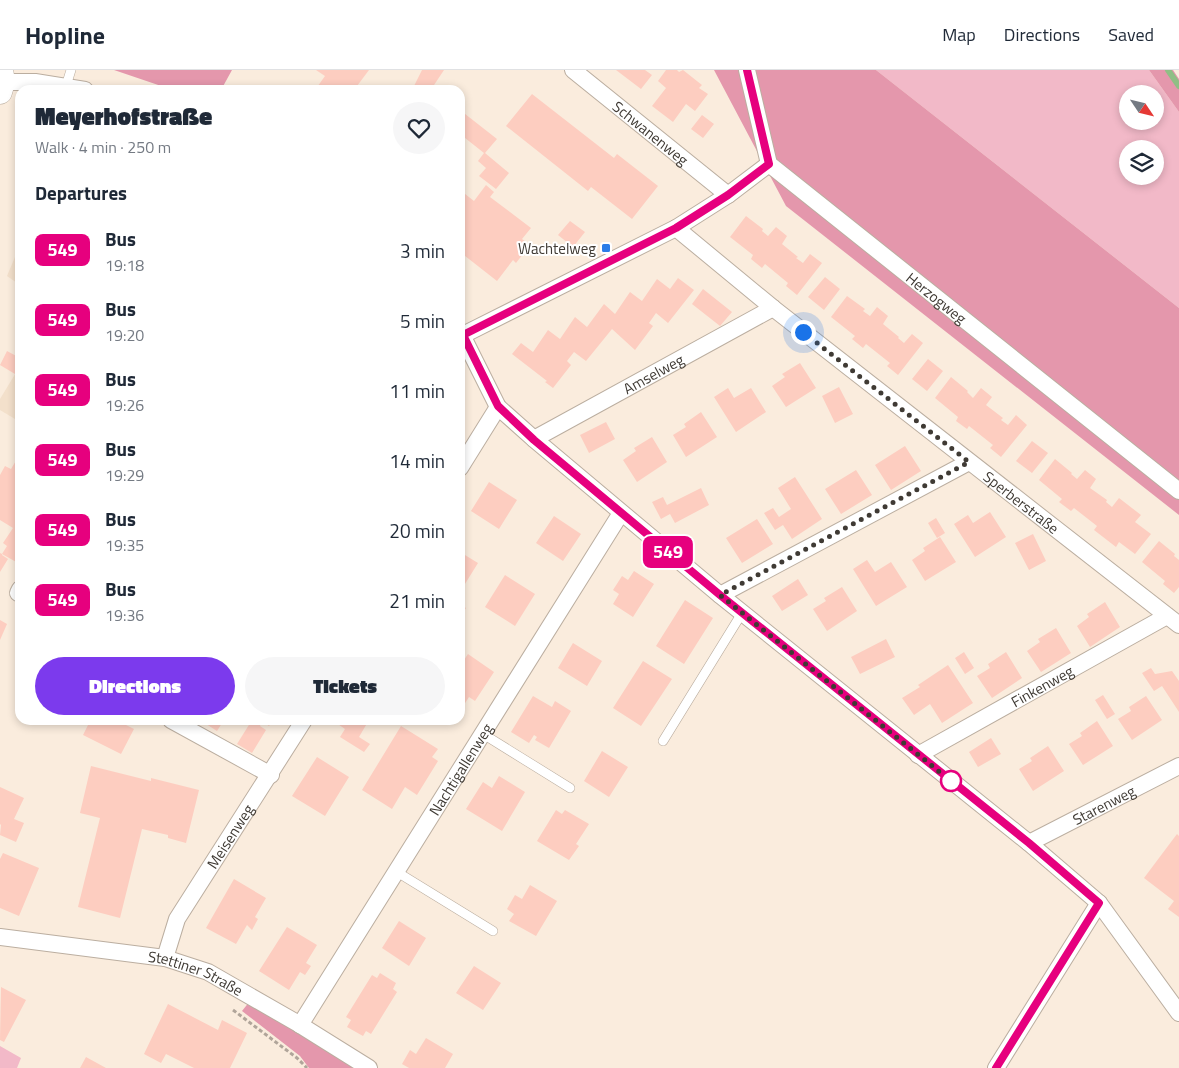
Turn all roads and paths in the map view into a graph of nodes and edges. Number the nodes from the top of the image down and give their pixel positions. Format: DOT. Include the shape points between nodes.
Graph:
graph roads {
  1 [pos="572,70"];
  2 [pos="747,70"];
  3 [pos="68,78"];
  4 [pos="1,81"];
  5 [pos="769,164"];
  6 [pos="728,195"];
  7 [pos="676,228"];
  8 [pos="773,308"];
  9 [pos="465,332"];
  10 [pos="465,339"];
  11 [pos="498,406"];
  12 [pos="534,440"];
  13 [pos="465,460"];
  14 [pos="969,462"];
  15 [pos="1179,491"];
  16 [pos="622,513"];
  17 [pos="720,595"];
  18 [pos="742,613"];
  19 [pos="1173,621"];
  20 [pos="180,725"];
  21 [pos="301,725"];
  22 [pos="483,734"];
  23 [pos="663,741"];
  24 [pos="918,755"];
  25 [pos="1179,766"];
  26 [pos="271,775"];
  27 [pos="570,788"];
  28 [pos="1029,843"];
  29 [pos="397,872"];
  30 [pos="1099,903"];
  31 [pos="493,931"];
  32 [pos="0,937"];
  33 [pos="165,958"];
  34 [pos="227,1005"];
  35 [pos="1179,1013"];
  36 [pos="300,1025"];
  37 [pos="307,1068"];
  38 [pos="369,1068"];
  39 [pos="996,1068"];
  1 -- 6 [label="street, Schwanenweg"];
  2 -- 5 [label="street"];
  3 -- 4 [label="street" via="35,82"];
  5 -- 6 [label="street"];
  5 -- 15 [label="street, Herzogweg"];
  6 -- 7 [label="street"];
  7 -- 8 [label="street, Sperberstraße"];
  7 -- 9 [label="street"];
  8 -- 12 [label="street, Amselweg"];
  8 -- 14 [label="street, Sperberstraße"];
  10 -- 11 [label="street"];
  11 -- 12 [label="street"];
  11 -- 13 [label="street"];
  12 -- 16 [label="street"];
  14 -- 17 [label="street"];
  14 -- 19 [label="street, Sperberstraße"];
  16 -- 17 [label="street"];
  16 -- 22 [label="street, Nachtigallenweg"];
  17 -- 18 [label="street"];
  18 -- 23 [label="lane"];
  18 -- 24 [label="street"];
  19 -- 24 [label="street, Finkenweg"];
  20 -- 26 [label="street"];
  21 -- 26 [label="street, Meisenweg"];
  22 -- 27 [label="lane"];
  22 -- 29 [label="street, Nachtigallenweg"];
  24 -- 28 [label="street"];
  25 -- 28 [label="street, Starenweg"];
  26 -- 33 [label="street, Meisenweg" via="177,919"];
  28 -- 30 [label="street"];
  29 -- 31 [label="lane"];
  29 -- 36 [label="street, Nachtigallenweg"];
  30 -- 35 [label="street"];
  30 -- 39 [label="street"];
  32 -- 33 [label="street, Stettiner Straße"];
  33 -- 36 [label="street, Stettiner Straße" via="208,972"];
  34 -- 37 [label="path"];
  36 -- 38 [label="street, Stettiner Straße"];
}
